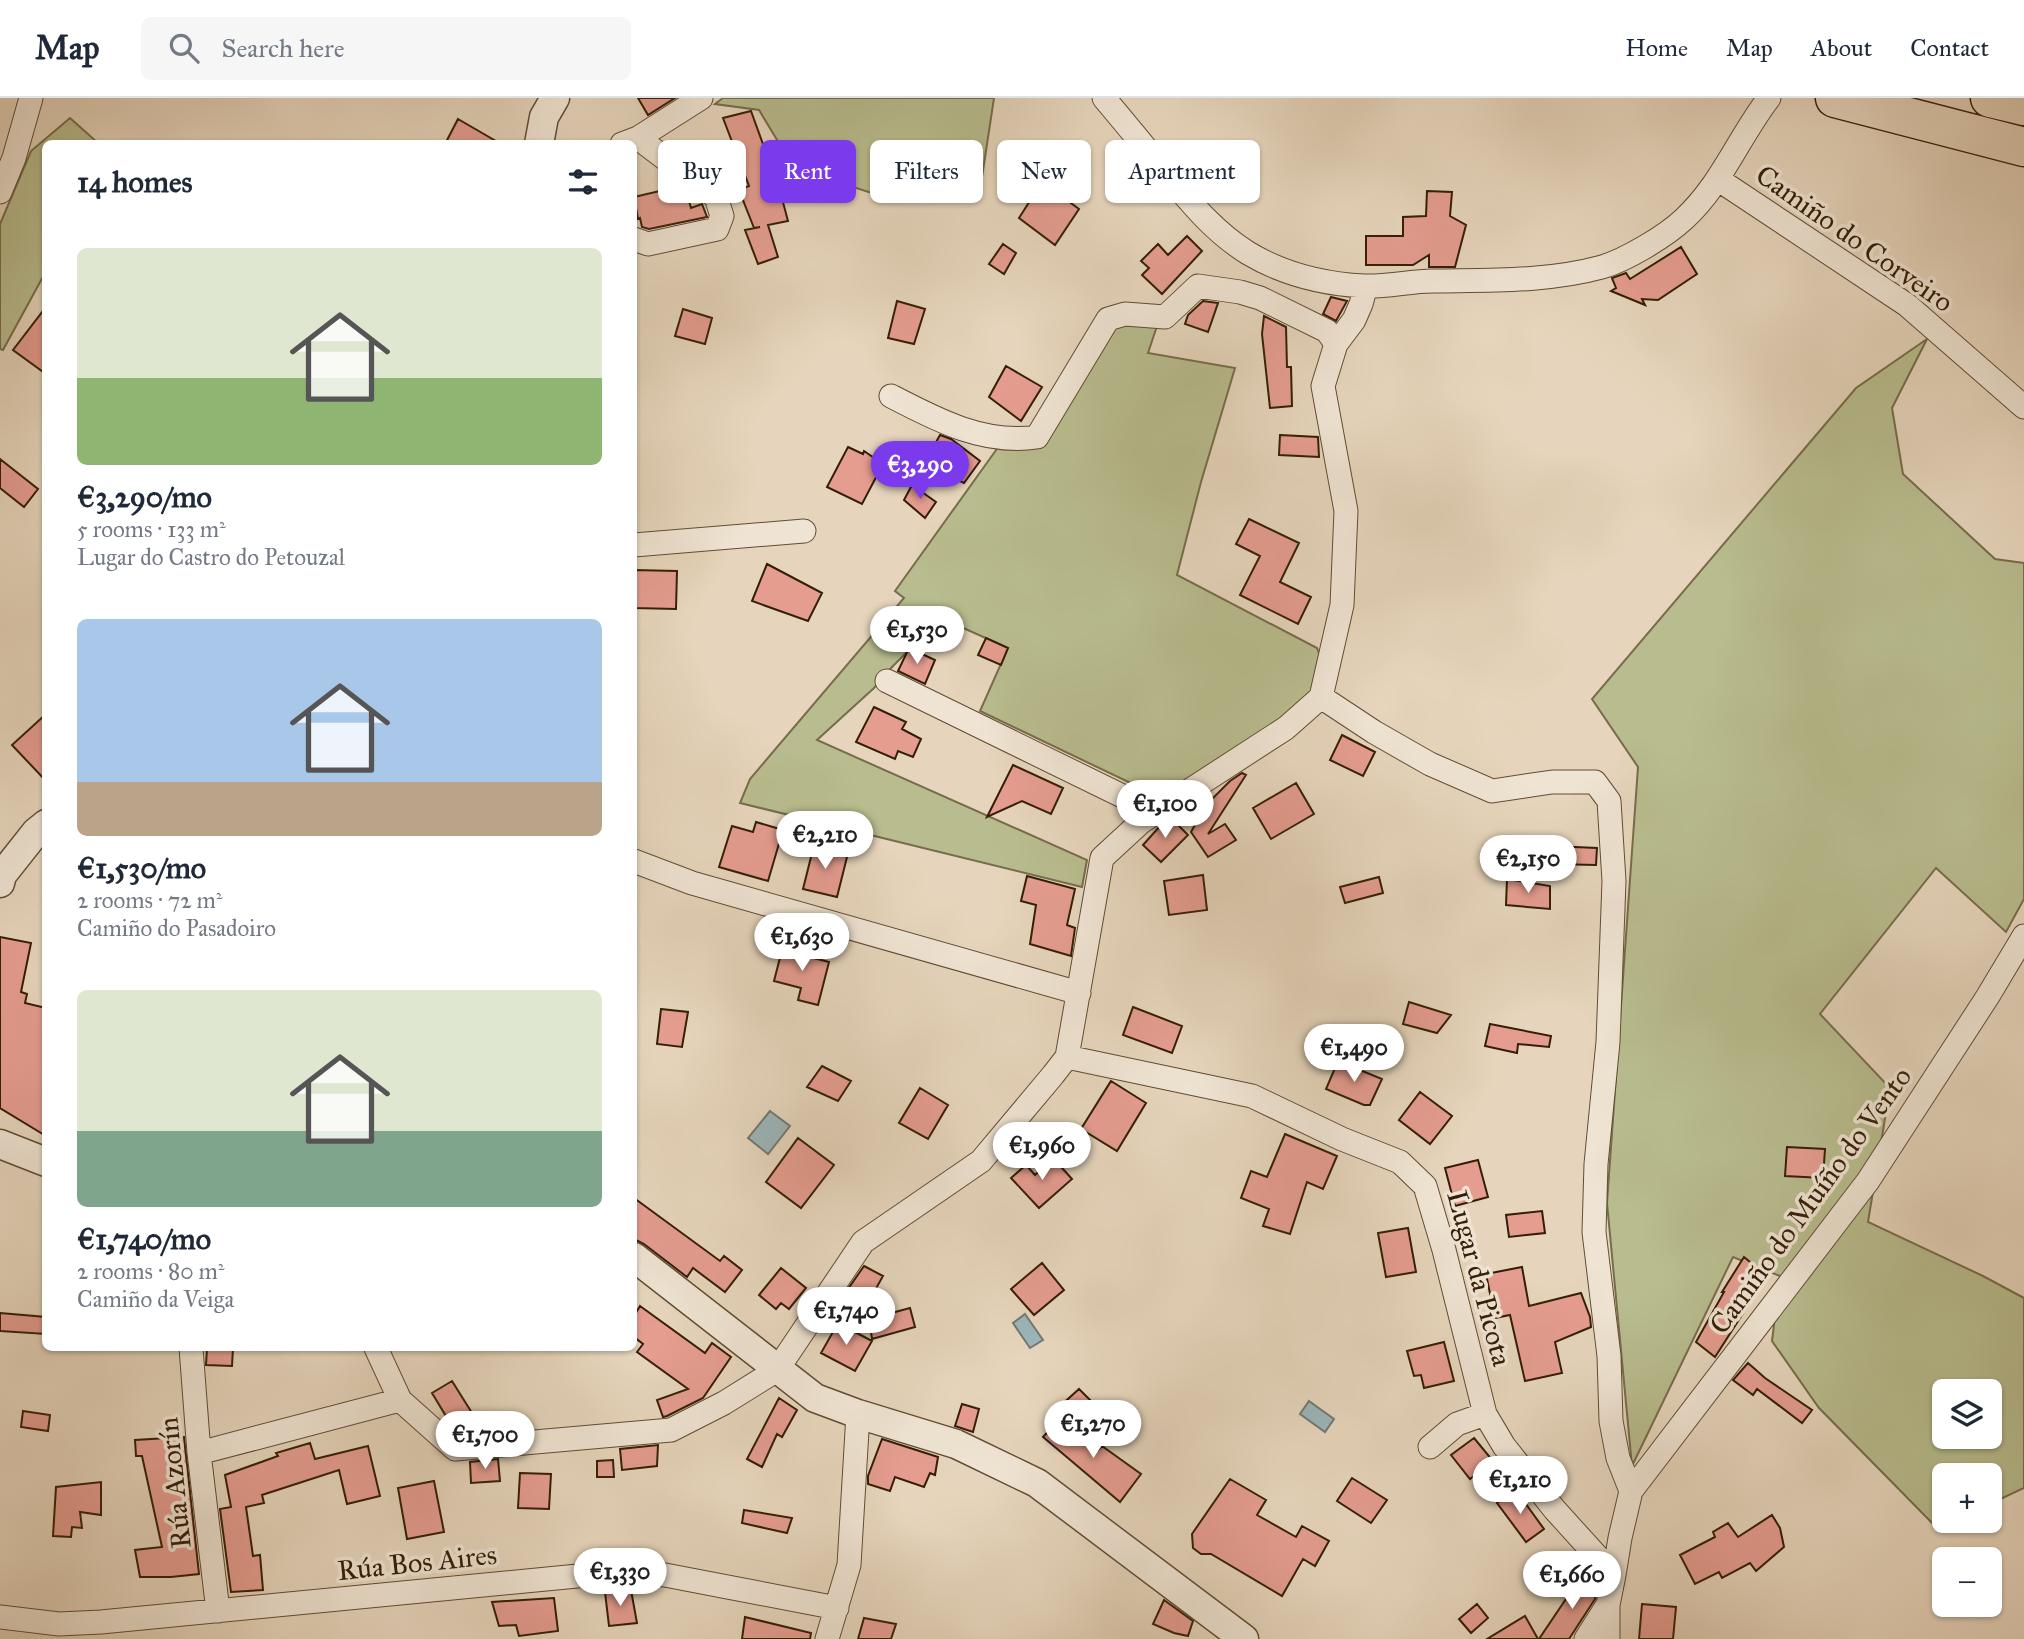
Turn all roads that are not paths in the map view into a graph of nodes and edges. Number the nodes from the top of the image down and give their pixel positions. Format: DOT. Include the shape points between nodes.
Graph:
graph roads {
  1 [pos="31,98"];
  2 [pos="701,98"];
  3 [pos="1104,98"];
  4 [pos="1835,98"];
  5 [pos="1990,98"];
  6 [pos="2024,106"];
  7 [pos="1762,107"];
  8 [pos="632,140"];
  9 [pos="637,146"];
  10 [pos="2024,147"];
  11 [pos="1719,180"];
  12 [pos="0,192"];
  13 [pos="637,240"];
  14 [pos="1366,286"];
  15 [pos="1336,344"];
  16 [pos="891,396"];
  17 [pos="2024,407"];
  18 [pos="804,531"];
  19 [pos="637,545"];
  20 [pos="887,681"];
  21 [pos="1321,697"];
  22 [pos="1155,812"];
  23 [pos="42,827"];
  24 [pos="637,863"];
  25 [pos="0,883"];
  26 [pos="2024,936"];
  27 [pos="1079,993"];
  28 [pos="1067,1057"];
  29 [pos="0,1144"];
  30 [pos="42,1160"];
  31 [pos="637,1259"];
  32 [pos="191,1351"];
  33 [pos="377,1351"];
  34 [pos="777,1370"];
  35 [pos="400,1400"];
  36 [pos="858,1414"];
  37 [pos="1485,1414"];
  38 [pos="1430,1447"];
  39 [pos="199,1453"];
  40 [pos="1631,1492"];
  41 [pos="1614,1576"];
  42 [pos="1608,1605"];
  43 [pos="837,1608"];
  44 [pos="218,1611"];
  45 [pos="0,1617"];
  46 [pos="827,1639"];
  47 [pos="1244,1639"];
  48 [pos="1586,1639"];
  49 [pos="1608,1639"];
  1 -- 12 [label="street"];
  2 -- 8 [label="street"];
  3 -- 14 [label="street, Camiño do Corveiro" via="1218,232 1281,270 1318,281"];
  4 -- 10 [label="highway"];
  5 -- 6 [label="highway"];
  7 -- 11 [label="street"];
  9 -- 13 [label="street" via="716,197 722,216 716,229 648,244"];
  11 -- 14 [label="street, Camiño do Corveiro" via="1683,220 1643,248 1604,267 1511,281"];
  11 -- 17 [label="street, Camiño do Corveiro" via="1907,305"];
  14 -- 15 [label="street" via="1354,320"];
  15 -- 16 [label="street" via="1327,331 1261,298 1198,286 1165,317 1125,314 1108,319 1037,437 985,436 940,422"];
  15 -- 21 [label="street" via="1323,386 1346,511 1342,606"];
  18 -- 19 [label="street"];
  20 -- 22 [label="street"];
  21 -- 22 [label="street" via="1286,728"];
  21 -- 40 [label="street" via="1430,764 1492,791 1552,782 1595,782 1609,801 1614,881 1612,964 1594,1232 1609,1356 1611,1421"];
  22 -- 27 [label="street" via="1102,858"];
  23 -- 25 [label="street"];
  24 -- 27 [label="street" via="692,883"];
  26 -- 40 [label="street, Camiño do Muíño do Vento" via="1867,1181"];
  27 -- 28 [label="street"];
  28 -- 34 [label="street" via="981,1161 863,1242"];
  28 -- 37 [label="street, Lugar da Picota" via="1252,1096 1400,1162 1425,1186"];
  29 -- 30 [label="street"];
  31 -- 34 [label="street"];
  32 -- 39 [label="street, Rúa Azorín"];
  33 -- 35 [label="street"];
  34 -- 35 [label="street" via="671,1430 455,1449"];
  34 -- 36 [label="street" via="815,1398"];
  35 -- 39 [label="street"];
  36 -- 43 [label="street" via="849,1565"];
  36 -- 47 [label="street" via="956,1444 1037,1483"];
  37 -- 38 [label="street" via="1457,1424"];
  37 -- 41 [label="street, Lugar da Picota" via="1555,1510"];
  39 -- 44 [label="street, Rúa Azorín"];
  40 -- 41 [label="street"];
  41 -- 42 [label="street"];
  42 -- 48 [label="street"];
  42 -- 49 [label="street"];
  43 -- 44 [label="street, Rúa Bos Aires" via="629,1571"];
  43 -- 46 [label="street"];
  44 -- 45 [label="street, Rúa Bos Aires" via="78,1623"];
}
